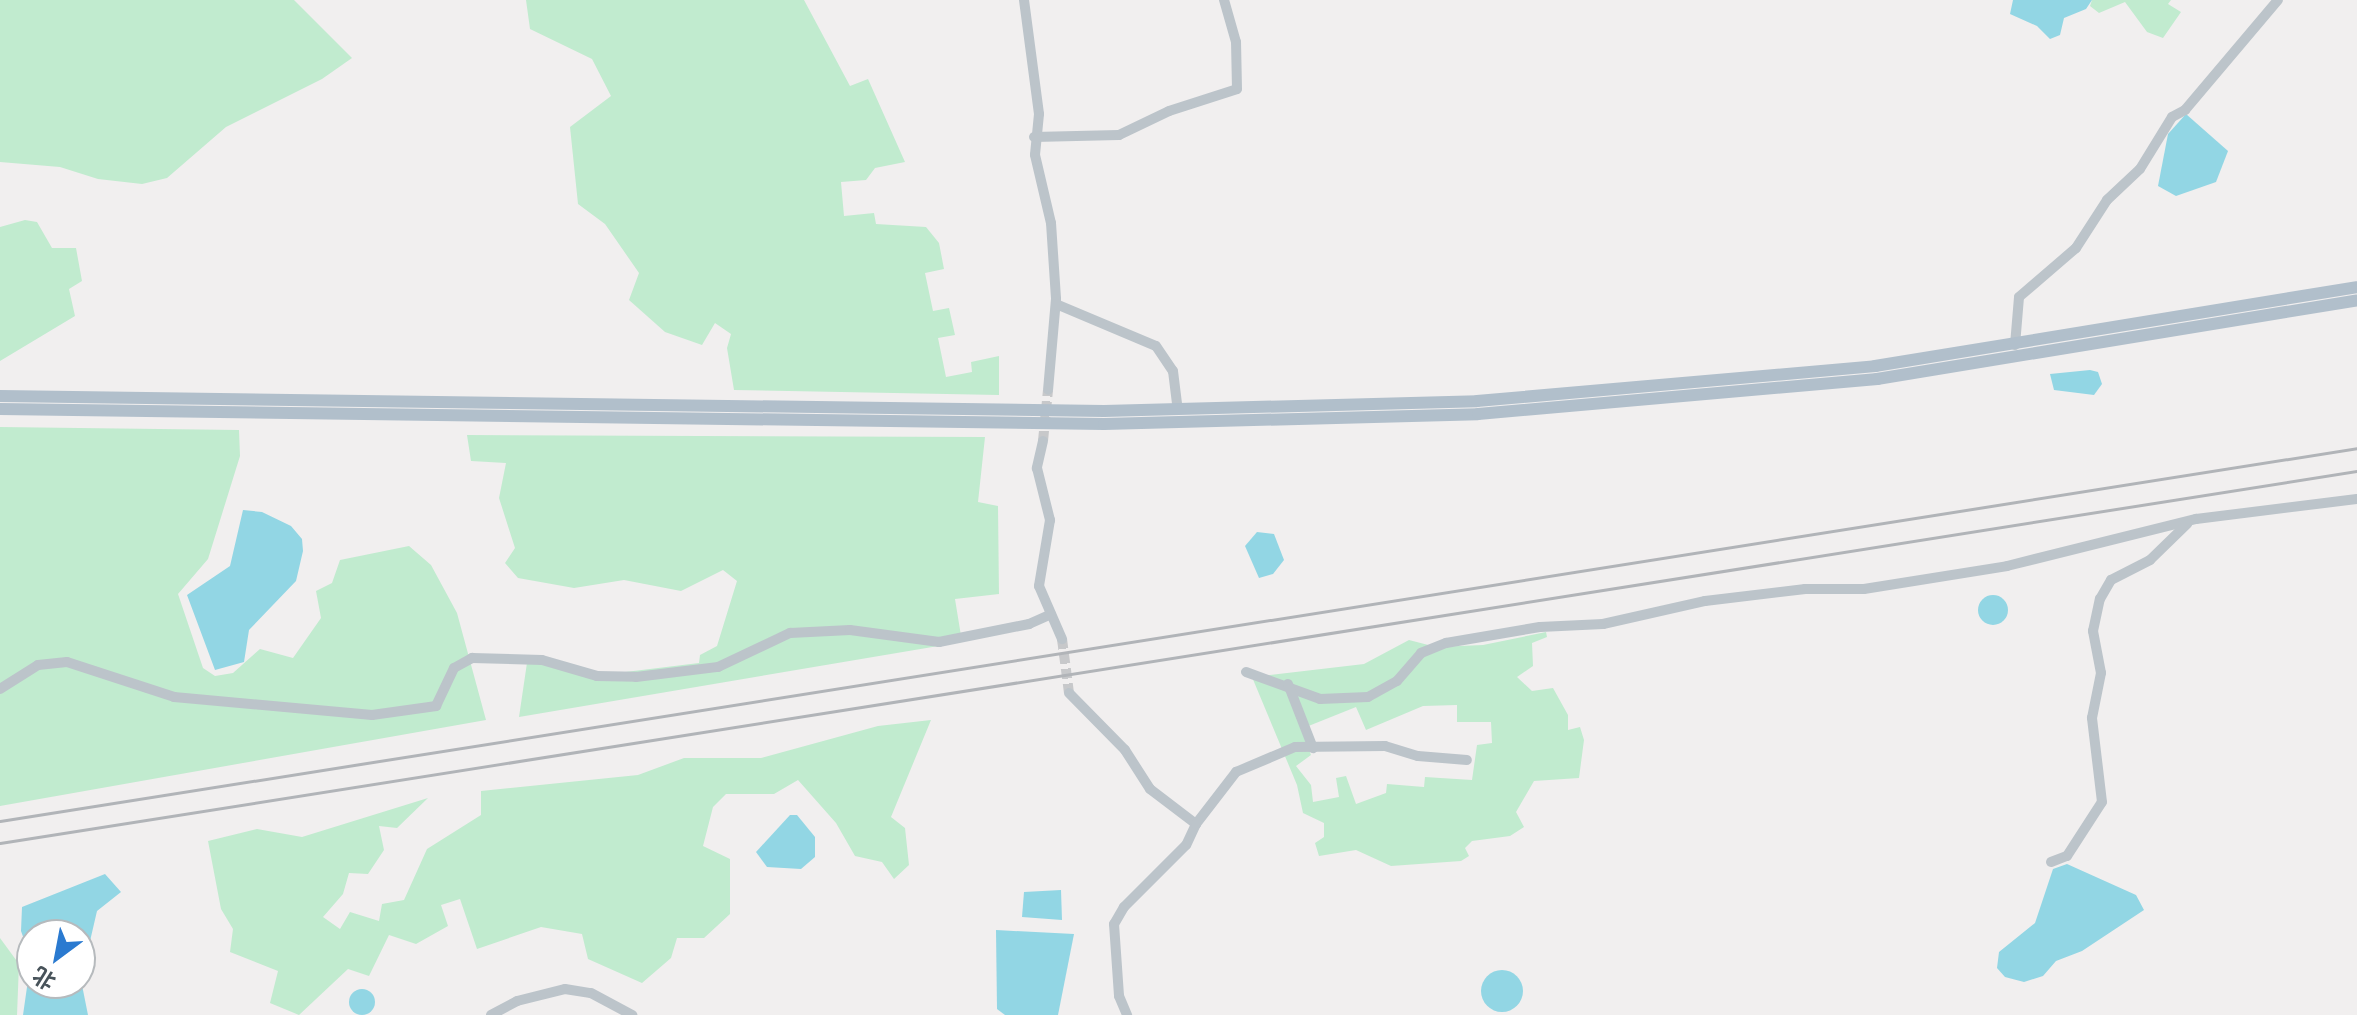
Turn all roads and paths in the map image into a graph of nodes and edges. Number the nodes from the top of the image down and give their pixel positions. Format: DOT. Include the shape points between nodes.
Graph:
graph roads {
  1 [pos="1024,0"];
  2 [pos="1224,0"];
  3 [pos="2278,0"];
  4 [pos="1034,137"];
  5 [pos="2357,287"];
  6 [pos="2357,300"];
  7 [pos="1056,304"];
  8 [pos="2015,345"];
  9 [pos="1048,390"];
  10 [pos="0,396"];
  11 [pos="0,409"];
  12 [pos="1178,410"];
  13 [pos="1043,441"];
  14 [pos="2357,499"];
  15 [pos="2189,521"];
  16 [pos="1051,614"];
  17 [pos="1062,639"];
  18 [pos="1246,672"];
  19 [pos="1288,684"];
  20 [pos="0,689"];
  21 [pos="1069,693"];
  22 [pos="1313,748"];
  23 [pos="1467,760"];
  24 [pos="1196,824"];
  25 [pos="2051,862"];
  26 [pos="491,1015"];
  27 [pos="632,1015"];
  28 [pos="1127,1015"];
  1 -- 4 [label="street" via="1039,114"];
  2 -- 4 [label="street" via="1236,42 1237,89 1169,111 1119,135"];
  3 -- 8 [label="street" via="2185,110 2172,117 2140,169 2107,200 2076,248 2019,297"];
  4 -- 7 [label="street" via="1051,223"];
  5 -- 8 [label="main road"];
  6 -- 11 [label="main road" via="1877,379 1492,413 1091,424"];
  7 -- 9 [label="street"];
  7 -- 12 [label="street" via="1156,346 1173,371"];
  8 -- 12 [label="main road" via="1875,366 1643,390"];
  10 -- 12 [label="main road"];
  13 -- 16 [label="street" via="1037,468 1050,520 1039,586"];
  14 -- 15 [label="street"];
  15 -- 19 [label="street" via="2156,533 1966,573 1864,589 1805,589 1705,601 1603,624 1540,627 1438,645 1421,653 1397,681 1368,697 1320,699"];
  15 -- 25 [label="street" via="2150,560 2111,580 2100,599 2093,631 2101,673 2092,718 2102,802 2067,856"];
  16 -- 17 [label="street"];
  16 -- 20 [label="street" via="1029,624 939,642 850,630 782,634 718,667 636,677 597,676 542,660 472,658 454,668 436,706 372,715 174,697 67,662 38,665"];
  18 -- 19 [label="street"];
  19 -- 22 [label="street"];
  21 -- 24 [label="street" via="1125,750 1150,789"];
  22 -- 23 [label="street" via="1385,746 1418,756"];
  22 -- 24 [label="street" via="1295,747 1236,772"];
  24 -- 28 [label="street" via="1186,845 1124,907 1114,924 1119,996"];
  26 -- 27 [label="street" via="517,1001 565,989 591,993"];
}
